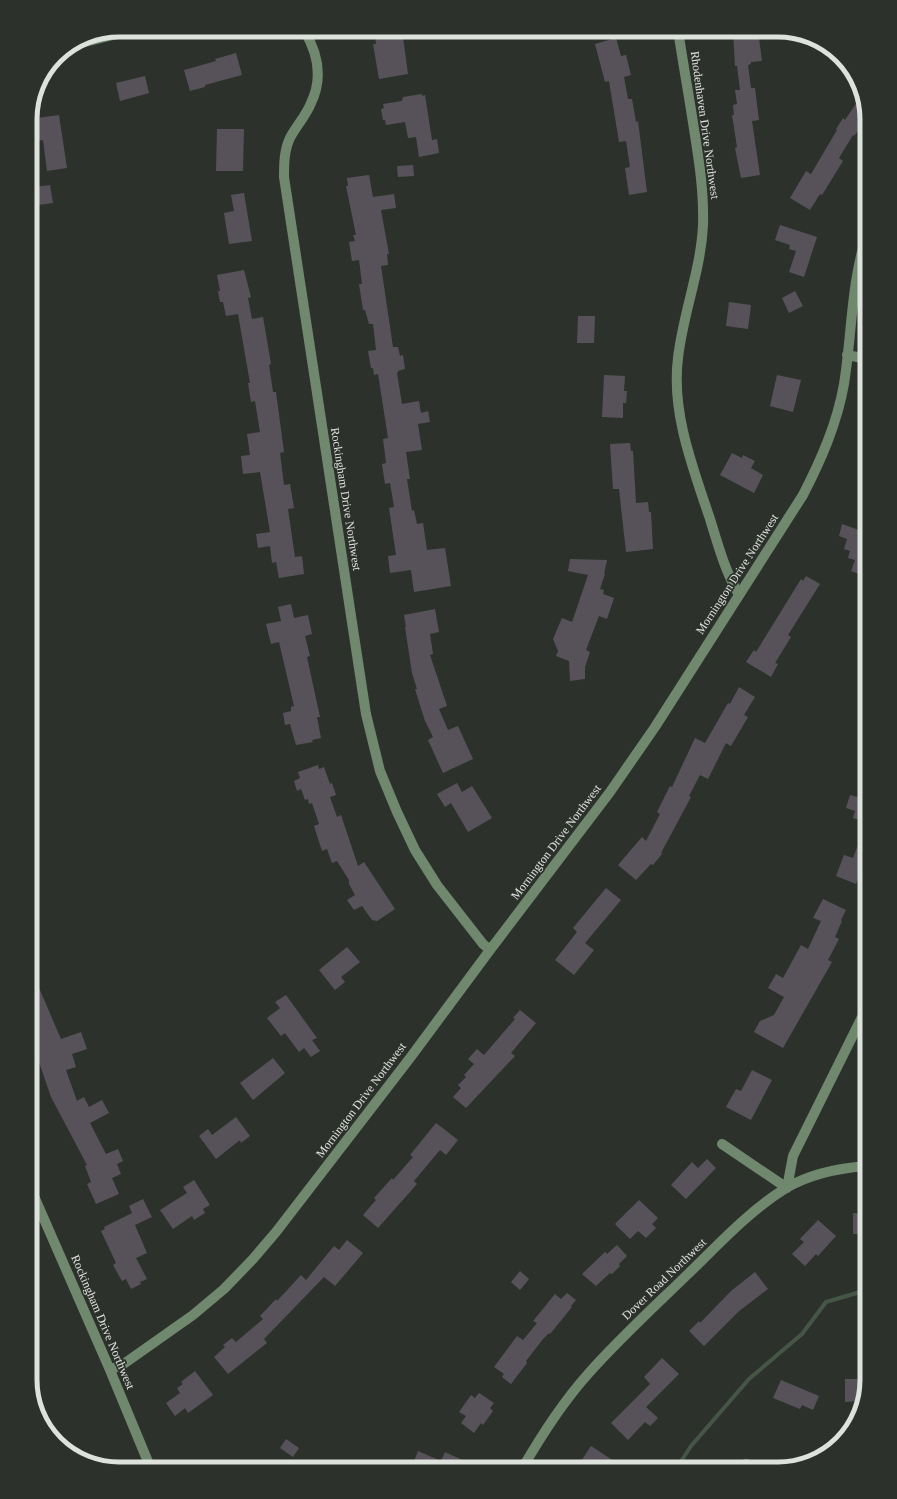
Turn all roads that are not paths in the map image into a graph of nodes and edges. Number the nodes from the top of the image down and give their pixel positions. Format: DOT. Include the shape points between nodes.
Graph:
graph roads {
  1 [pos="308,37"];
  2 [pos="679,37"];
  3 [pos="860,258"];
  4 [pos="847,355"];
  5 [pos="860,358"];
  6 [pos="739,595"];
  7 [pos="490,950"];
  8 [pos="860,1021"];
  9 [pos="722,1144"];
  10 [pos="860,1167"];
  11 [pos="787,1188"];
  12 [pos="37,1203"];
  13 [pos="110,1370"];
  14 [pos="148,1462"];
  15 [pos="526,1462"];
  1 -- 7 [label="street, Rockingham Drive Northwest" via="316,55 318,80 311,104 290,138 284,161 284,177 366,714 380,771 415,850 437,885"];
  2 -- 6 [label="street, Rhodenhaven Drive Northwest" via="700,167 703,225 700,256 678,358 678,401 694,471 729,578"];
  3 -- 4 [label="street, Mornington Drive Northwest"];
  4 -- 5 [label="street"];
  4 -- 6 [label="street, Mornington Drive Northwest" via="838,410 819,465 803,495"];
  6 -- 7 [label="street, Mornington Drive Northwest" via="655,727 610,792"];
  7 -- 13 [label="street, Mornington Drive Northwest" via="410,1058 253,1259 224,1289 193,1315 125,1363"];
  8 -- 11 [label="street" via="793,1156"];
  9 -- 11 [label="street"];
  10 -- 11 [label="street, Dover Road Northwest" via="821,1173"];
  11 -- 15 [label="street, Dover Road Northwest" via="750,1214 615,1345 561,1408"];
  12 -- 13 [label="street, Rockingham Drive Northwest"];
  13 -- 14 [label="street, Rockingham Drive Northwest"];
}
